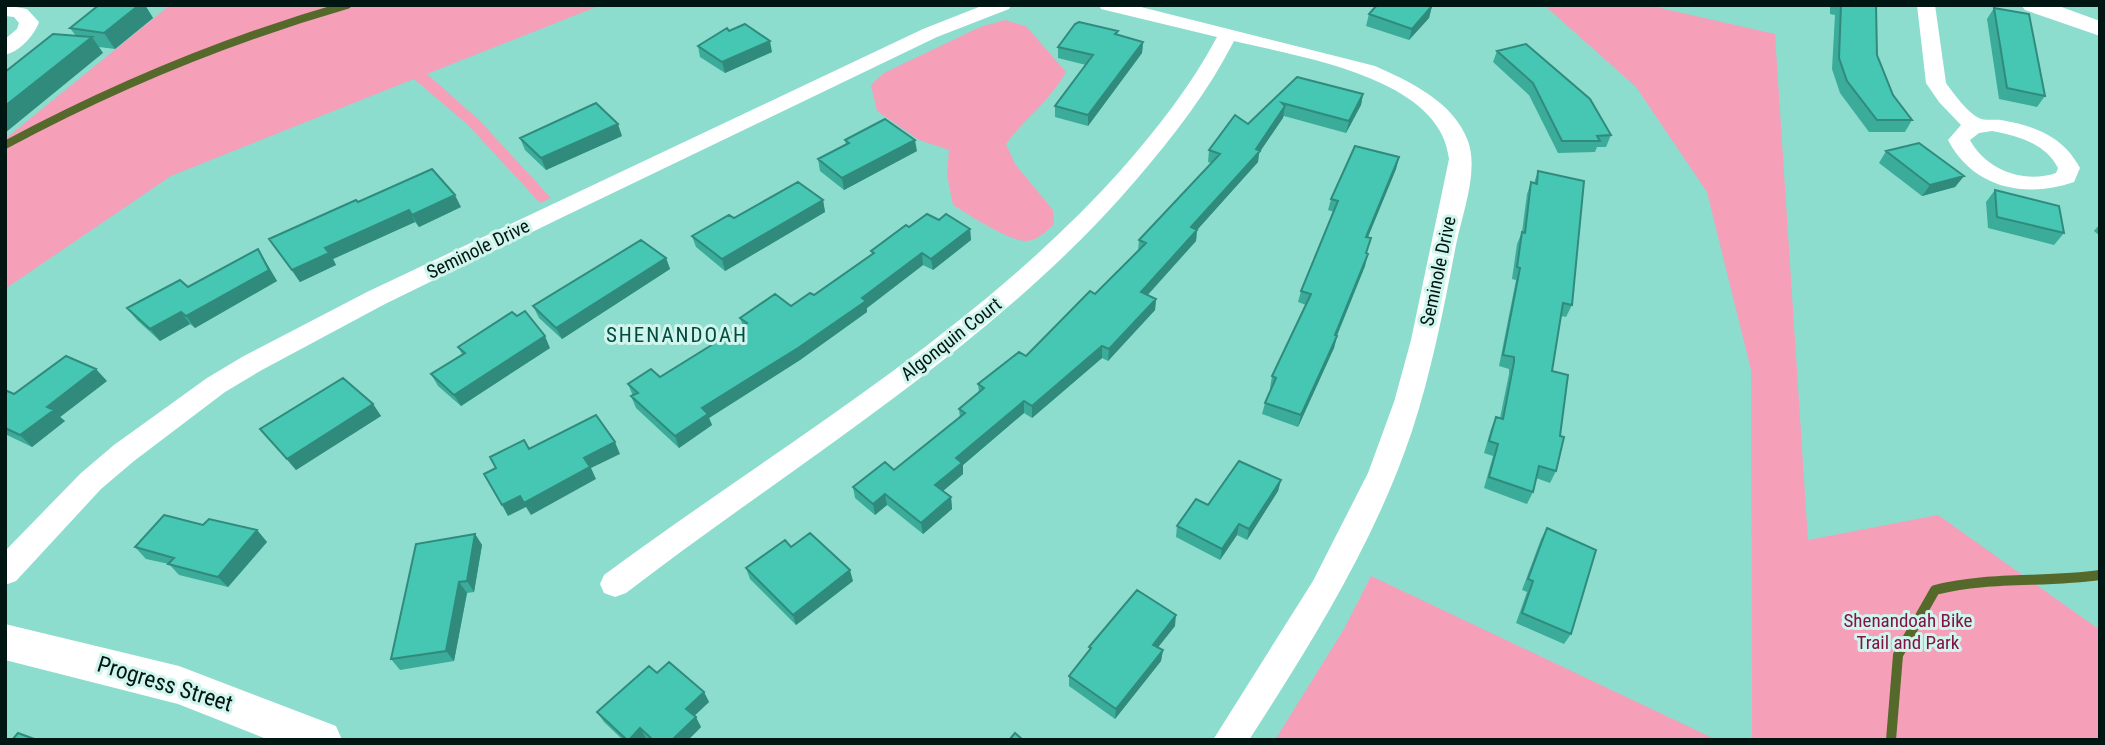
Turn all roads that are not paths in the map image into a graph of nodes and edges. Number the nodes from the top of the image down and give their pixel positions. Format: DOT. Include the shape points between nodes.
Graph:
graph roads {
  1 [pos="1002,5"];
  2 [pos="1108,5"];
  3 [pos="1926,5"];
  4 [pos="2033,5"];
  5 [pos="5,10"];
  6 [pos="2100,29"];
  7 [pos="1229,33"];
  8 [pos="5,49"];
  9 [pos="1975,126"];
  10 [pos="5,572"];
  11 [pos="615,584"];
  12 [pos="5,642"];
  13 [pos="321,740"];
  14 [pos="1230,740"];
  1 -- 10 [label="street, Seminole Drive" via="930,33 496,240 251,365 124,453 91,481"];
  2 -- 7 [label="street, Seminole Drive"];
  3 -- 9 [label="street" via="1936,83"];
  4 -- 6 [label="street"];
  5 -- 8 [label="street" via="20,13 29,22 26,31"];
  7 -- 11 [label="street, Algonquin Court" via="1173,121 1100,208 1054,254 928,359 730,496"];
  7 -- 14 [label="street, Seminole Drive" via="1386,77 1440,116 1461,155 1417,370 1379,480 1347,549"];
  12 -- 13 [label="street, Progress Street" via="179,685"];
}
